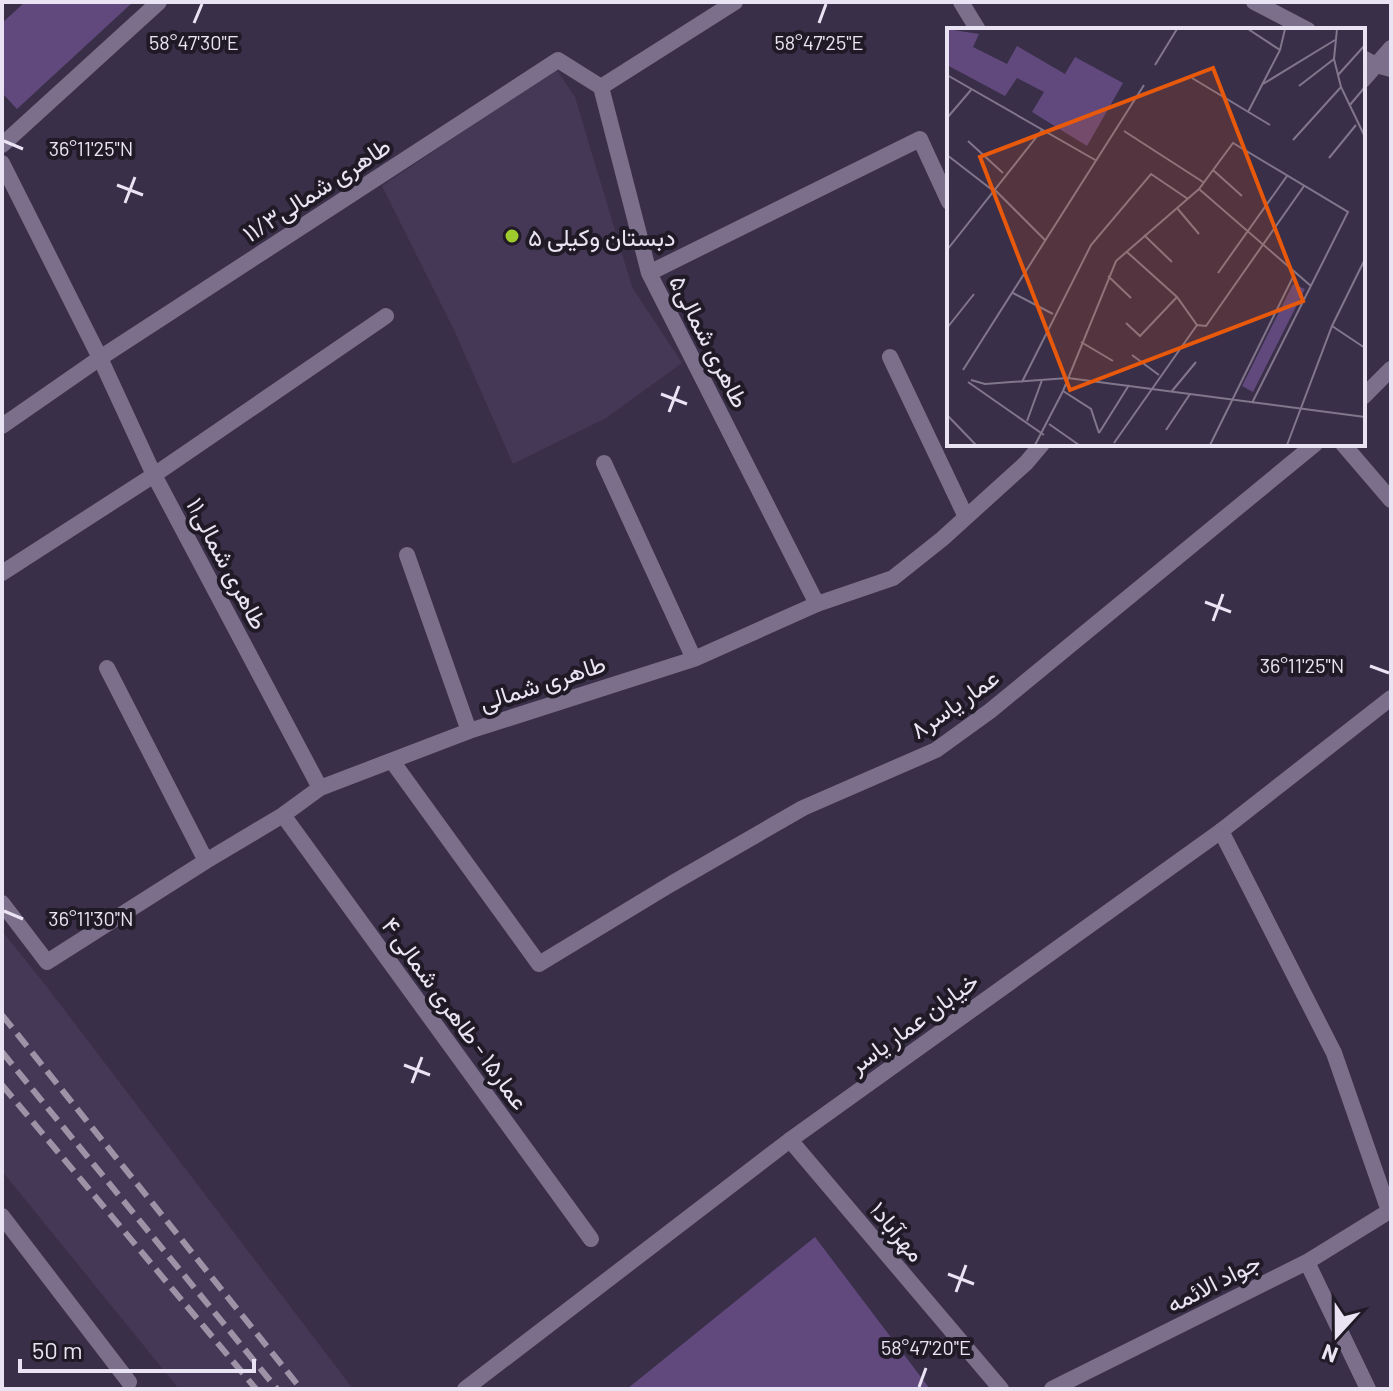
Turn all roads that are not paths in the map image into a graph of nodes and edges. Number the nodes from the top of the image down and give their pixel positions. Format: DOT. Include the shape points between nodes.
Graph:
graph roads {
  1 [pos="159,2"];
  2 [pos="735,2"];
  3 [pos="961,2"];
  4 [pos="1254,2"];
  5 [pos="977,28"];
  6 [pos="1304,28"];
  7 [pos="1391,48"];
  8 [pos="1377,64"];
  9 [pos="601,87"];
  10 [pos="2,145"];
  11 [pos="2,163"];
  12 [pos="947,198"];
  13 [pos="649,273"];
  14 [pos="386,316"];
  15 [pos="890,357"];
  16 [pos="100,358"];
  17 [pos="1391,369"];
  18 [pos="1365,395"];
  19 [pos="2,426"];
  20 [pos="1040,446"];
  21 [pos="1313,446"];
  22 [pos="1345,446"];
  23 [pos="604,463"];
  24 [pos="154,475"];
  25 [pos="1391,500"];
  26 [pos="966,517"];
  27 [pos="407,555"];
  28 [pos="2,573"];
  29 [pos="817,604"];
  30 [pos="694,659"];
  31 [pos="107,668"];
  32 [pos="1391,698"];
  33 [pos="469,731"];
  34 [pos="392,761"];
  35 [pos="320,788"];
  36 [pos="283,815"];
  37 [pos="1221,831"];
  38 [pos="206,861"];
  39 [pos="2,903"];
  40 [pos="790,1140"];
  41 [pos="1390,1210"];
  42 [pos="2,1216"];
  43 [pos="591,1239"];
  44 [pos="1307,1262"];
  45 [pos="129,1382"];
  46 [pos="465,1389"];
  47 [pos="1001,1389"];
  48 [pos="1052,1389"];
  49 [pos="1368,1389"];
  1 -- 10 [label="street"];
  2 -- 9 [label="street"];
  3 -- 5 [label="street"];
  4 -- 6 [label="street"];
  7 -- 8 [label="street"];
  9 -- 13 [label="street, طاهری شمالی۵"];
  9 -- 16 [label="street, طاهری شمالی۱۱/۳" via="558,60"];
  11 -- 16 [label="street, طاهری شمالی۱۱"];
  12 -- 13 [label="street" via="920,139"];
  13 -- 29 [label="street, طاهری شمالی۵"];
  14 -- 24 [label="street"];
  15 -- 26 [label="street"];
  16 -- 19 [label="street, طاهری شمالی۱۱/۳"];
  16 -- 24 [label="street, طاهری شمالی۱۱"];
  17 -- 18 [label="street"];
  20 -- 26 [label="street, طاهری شمالی"];
  21 -- 34 [label="street, عمار یاسر۸" via="936,750 803,808 539,964"];
  22 -- 25 [label="street"];
  23 -- 30 [label="street"];
  24 -- 28 [label="street"];
  24 -- 35 [label="street, طاهری شمالی۱۱"];
  26 -- 29 [label="street, طاهری شمالی" via="893,578"];
  27 -- 33 [label="street"];
  29 -- 30 [label="street, طاهری شمالی"];
  30 -- 33 [label="street, طاهری شمالی"];
  31 -- 38 [label="street"];
  32 -- 37 [label="street, خیابان عمار یاسر"];
  33 -- 34 [label="street, طاهری شمالی"];
  34 -- 35 [label="street, طاهری شمالی"];
  35 -- 36 [label="street, طاهری شمالی"];
  36 -- 38 [label="street, طاهری شمالی"];
  36 -- 43 [label="street, عمار۱۵ - طاهری شمالی ۴"];
  37 -- 40 [label="street, خیابان عمار یاسر"];
  37 -- 41 [label="street" via="1334,1053"];
  38 -- 39 [label="street, طاهری شمالی" via="47,962"];
  40 -- 46 [label="street, خیابان عمار یاسر"];
  40 -- 47 [label="street, مهرآباد۱"];
  41 -- 44 [label="street, جواد الائمه"];
  42 -- 45 [label="street"];
  44 -- 48 [label="street, جواد الائمه"];
  44 -- 49 [label="street"];
}
